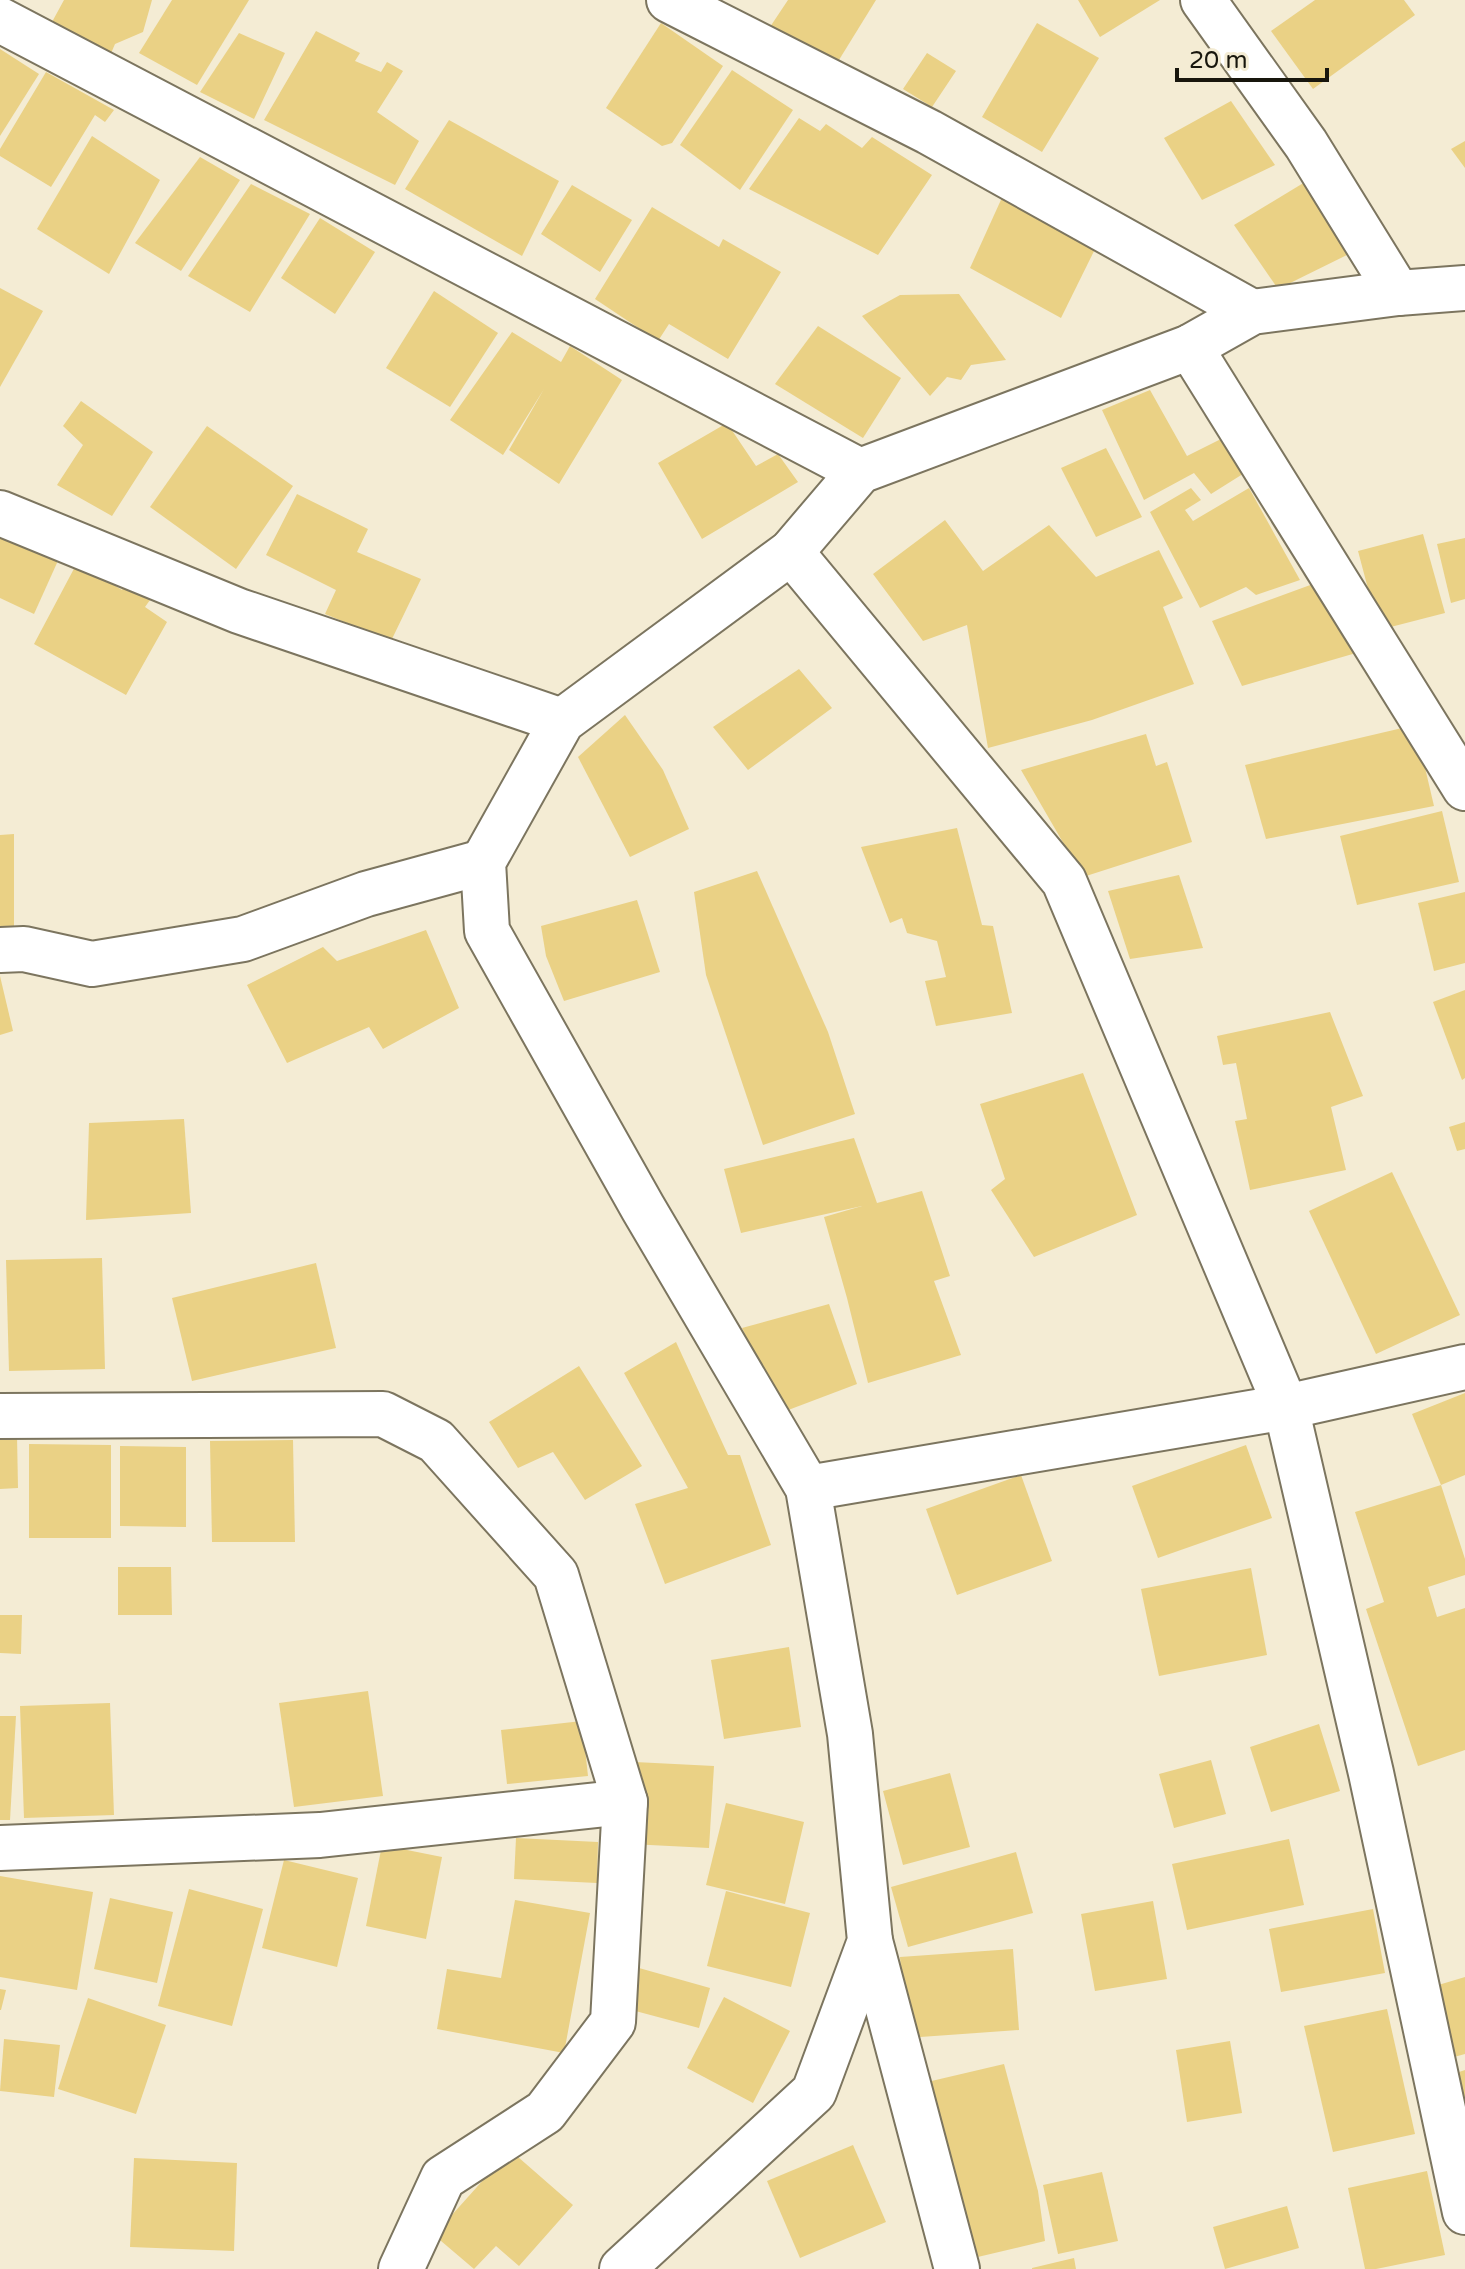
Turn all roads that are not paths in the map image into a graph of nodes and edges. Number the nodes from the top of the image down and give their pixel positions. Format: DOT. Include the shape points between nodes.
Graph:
graph roads {
  1 [pos="669,0"];
  2 [pos="1203,0"];
  3 [pos="0,20"];
  4 [pos="1465,288"];
  5 [pos="1398,293"];
  6 [pos="1252,312"];
  7 [pos="1190,347"];
  8 [pos="860,471"];
  9 [pos="0,513"];
  10 [pos="791,552"];
  11 [pos="562,721"];
  12 [pos="1465,788"];
  13 [pos="483,862"];
  14 [pos="0,950"];
  15 [pos="1465,1367"];
  16 [pos="1286,1407"];
  17 [pos="0,1416"];
  18 [pos="808,1488"];
  19 [pos="625,1802"];
  20 [pos="0,1848"];
  21 [pos="870,1941"];
  22 [pos="1465,2212"];
  23 [pos="401,2269"];
  24 [pos="622,2269"];
  25 [pos="957,2269"];
  1 -- 6 [label="street" via="929,132"];
  2 -- 5 [label="street" via="1306,144"];
  3 -- 8 [label="street"];
  4 -- 5 [label="street"];
  5 -- 6 [label="street"];
  6 -- 7 [label="street"];
  7 -- 8 [label="street"];
  7 -- 12 [label="street"];
  8 -- 10 [label="street"];
  9 -- 11 [label="street" via="239,611"];
  10 -- 11 [label="street"];
  10 -- 16 [label="street" via="1064,881"];
  11 -- 13 [label="street"];
  13 -- 14 [label="street" via="366,894 243,939 92,964 24,949"];
  13 -- 18 [label="street" via="487,931"];
  15 -- 16 [label="street"];
  16 -- 18 [label="street"];
  16 -- 22 [label="street" via="1375,1788"];
  17 -- 19 [label="street" via="383,1414 436,1441 556,1575"];
  18 -- 21 [label="street" via="850,1734"];
  19 -- 20 [label="street" via="320,1835"];
  19 -- 23 [label="street" via="613,2022 545,2112 443,2178"];
  21 -- 24 [label="street" via="814,2092"];
  21 -- 25 [label="street"];
}
